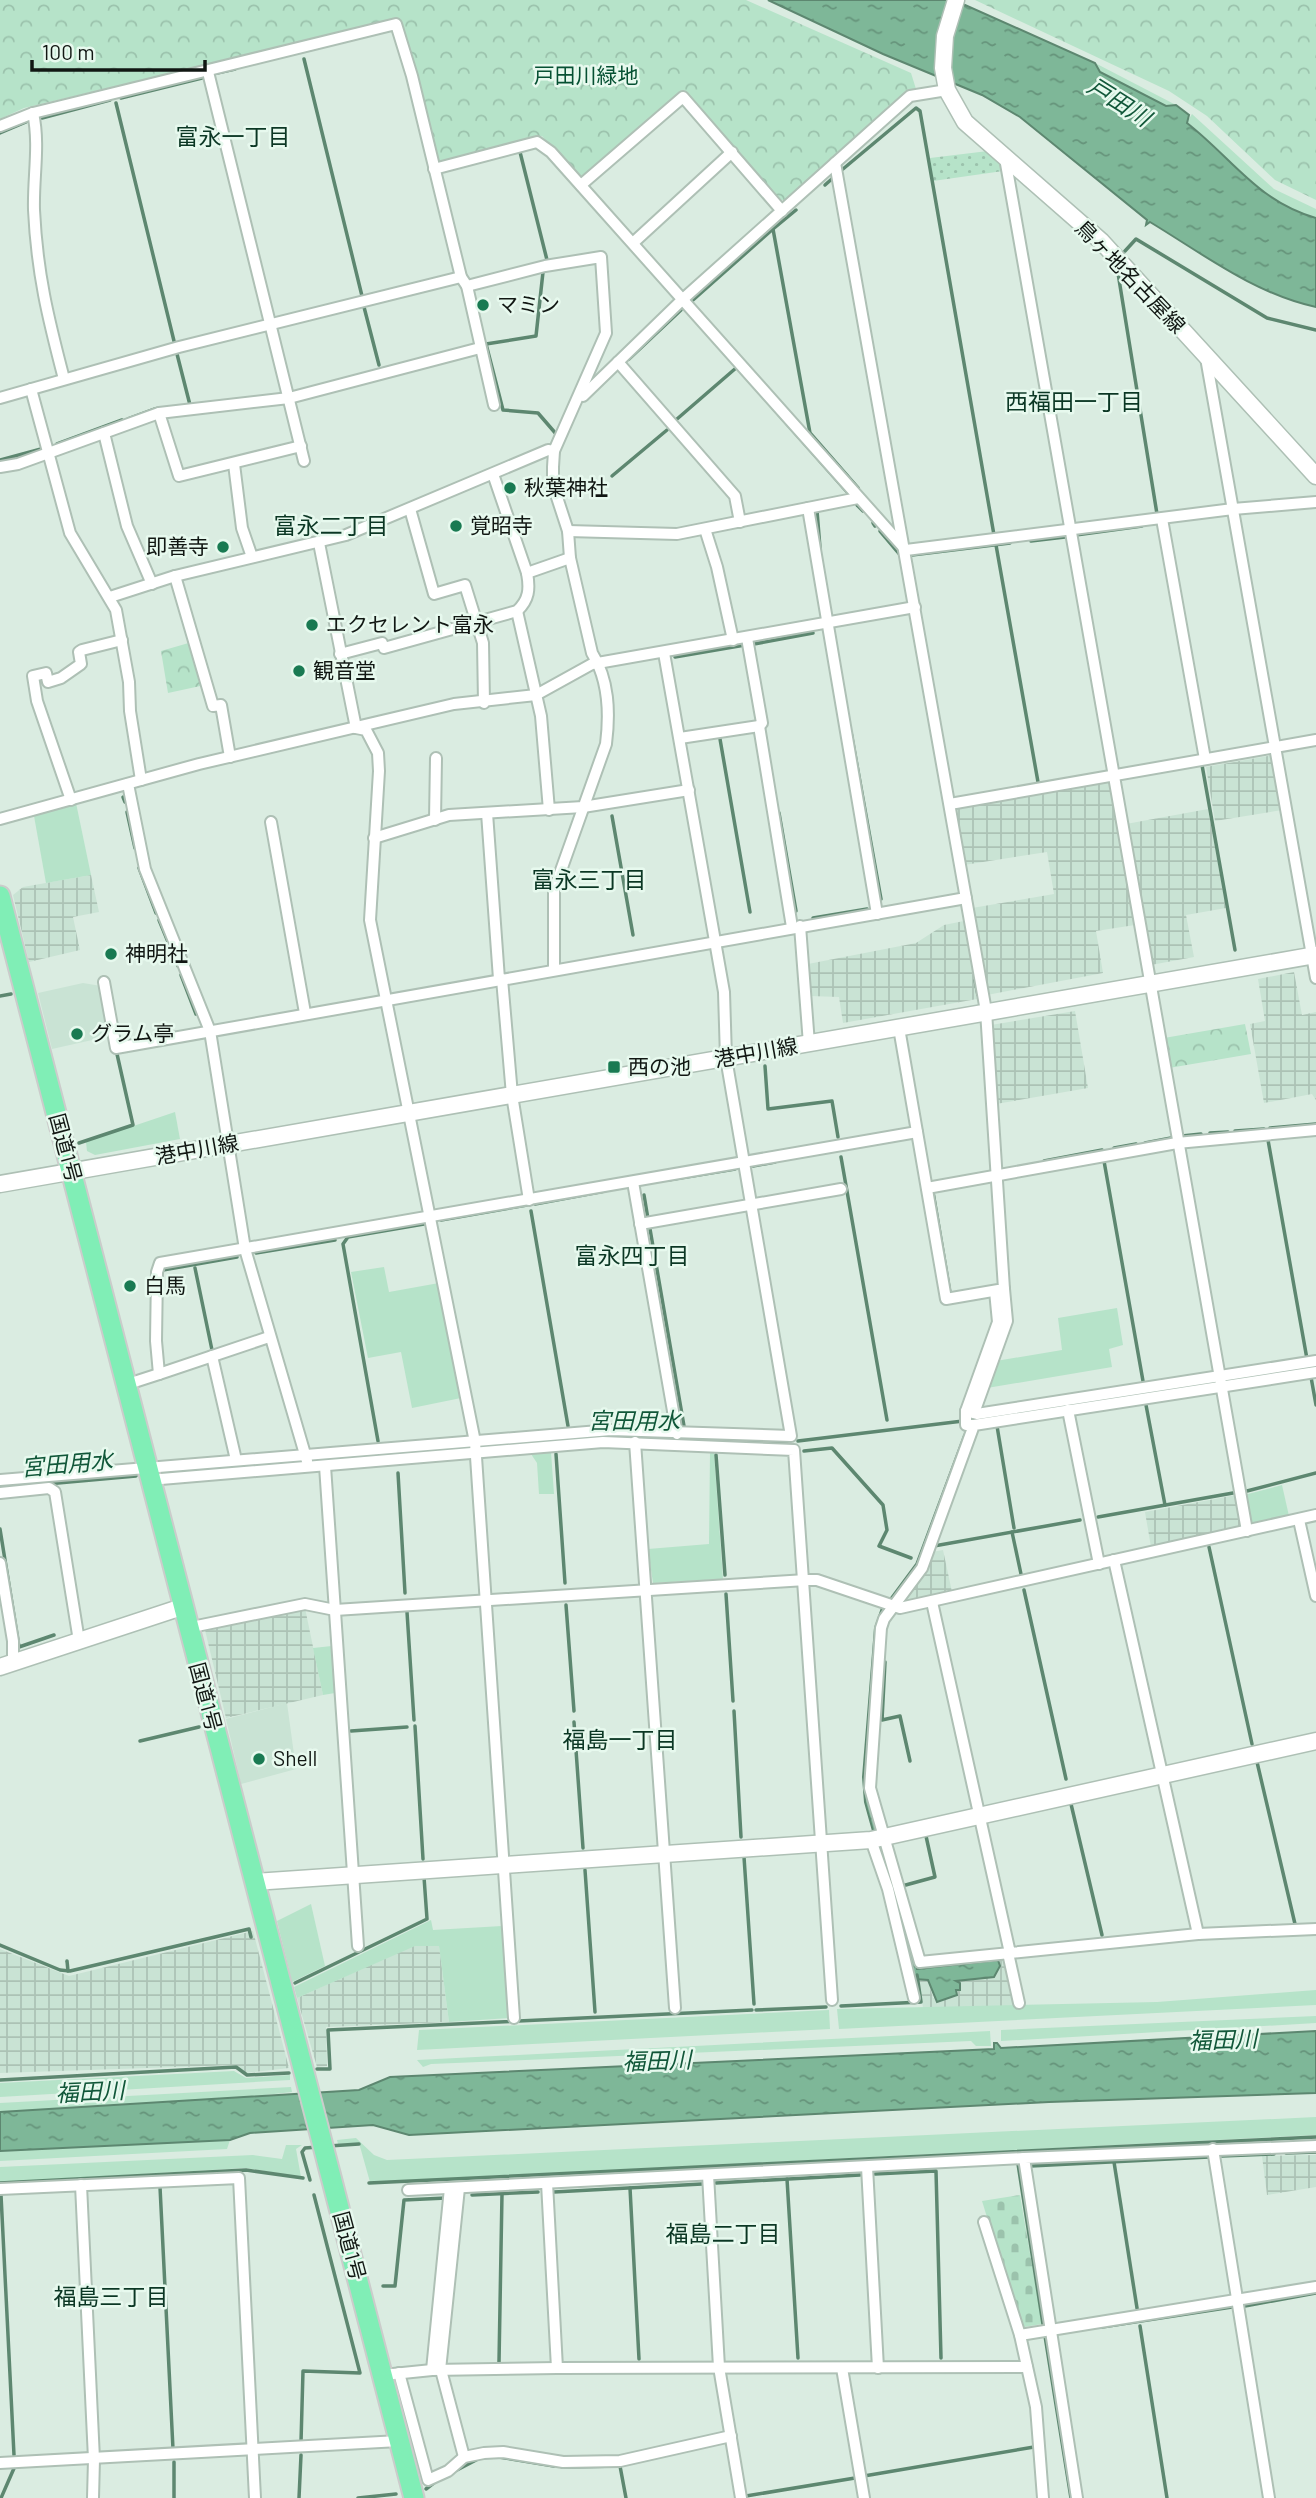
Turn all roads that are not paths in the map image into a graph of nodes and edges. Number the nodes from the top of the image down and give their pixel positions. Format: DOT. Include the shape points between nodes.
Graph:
graph roads {
  1 [pos="956,0"];
  2 [pos="208,72"];
  3 [pos="947,90"];
  4 [pos="33,113"];
  5 [pos="0,126"];
  6 [pos="732,152"];
  7 [pos="1005,158"];
  8 [pos="835,163"];
  9 [pos="434,169"];
  10 [pos="581,185"];
  11 [pos="782,211"];
  12 [pos="634,242"];
  13 [pos="464,282"];
  14 [pos="683,299"];
  15 [pos="269,324"];
  16 [pos="481,348"];
  17 [pos="1206,358"];
  18 [pos="618,362"];
  19 [pos="64,379"];
  20 [pos="31,388"];
  21 [pos="0,398"];
  22 [pos="289,398"];
  23 [pos="578,400"];
  24 [pos="494,405"];
  25 [pos="159,413"];
  26 [pos="104,433"];
  27 [pos="301,446"];
  28 [pos="554,451"];
  29 [pos="49,452"];
  30 [pos="304,461"];
  31 [pos="234,464"];
  32 [pos="0,467"];
  33 [pos="493,474"];
  34 [pos="1316,476"];
  35 [pos="858,498"];
  36 [pos="1316,502"];
  37 [pos="808,508"];
  38 [pos="410,509"];
  39 [pos="1233,509"];
  40 [pos="1162,519"];
  41 [pos="740,522"];
  42 [pos="705,528"];
  43 [pos="1070,530"];
  44 [pos="568,531"];
  45 [pos="319,542"];
  46 [pos="906,550"];
  47 [pos="252,557"];
  48 [pos="570,558"];
  49 [pos="527,573"];
  50 [pos="175,576"];
  51 [pos="152,584"];
  52 [pos="110,597"];
  53 [pos="915,607"];
  54 [pos="517,611"];
  55 [pos="477,623"];
  56 [pos="826,623"];
  57 [pos="747,638"];
  58 [pos="122,640"];
  59 [pos="733,640"];
  60 [pos="664,653"];
  61 [pos="340,654"];
  62 [pos="599,664"];
  63 [pos="536,695"];
  64 [pos="484,703"];
  65 [pos="759,726"];
  66 [pos="356,728"];
  67 [pos="680,738"];
  68 [pos="1316,740"];
  69 [pos="1275,747"];
  70 [pos="230,757"];
  71 [pos="436,758"];
  72 [pos="1205,759"];
  73 [pos="1112,775"];
  74 [pos="141,780"];
  75 [pos="128,784"];
  76 [pos="689,790"];
  77 [pos="71,800"];
  78 [pos="950,804"];
  79 [pos="583,807"];
  80 [pos="549,810"];
  81 [pos="486,813"];
  82 [pos="0,819"];
  83 [pos="435,820"];
  84 [pos="271,822"];
  85 [pos="374,838"];
  86 [pos="0,896"];
  87 [pos="966,898"];
  88 [pos="877,914"];
  89 [pos="796,927"];
  90 [pos="715,942"];
  91 [pos="1314,955"];
  92 [pos="554,970"];
  93 [pos="1316,978"];
  94 [pos="500,979"];
  95 [pos="104,982"];
  96 [pos="1148,984"];
  97 [pos="387,998"];
  98 [pos="986,1012"];
  99 [pos="305,1013"];
  100 [pos="899,1027"];
  101 [pos="210,1031"];
  102 [pos="809,1044"];
  103 [pos="726,1058"];
  104 [pos="512,1095"];
  105 [pos="411,1112"];
  106 [pos="1316,1130"];
  107 [pos="917,1132"];
  108 [pos="1177,1143"];
  109 [pos="226,1145"];
  110 [pos="743,1162"];
  111 [pos="72,1171"];
  112 [pos="996,1175"];
  113 [pos="633,1182"];
  114 [pos="0,1184"];
  115 [pos="927,1188"];
  116 [pos="841,1189"];
  117 [pos="529,1200"];
  118 [pos="750,1205"];
  119 [pos="430,1217"];
  120 [pos="640,1224"];
  121 [pos="245,1249"];
  122 [pos="999,1290"];
  123 [pos="269,1337"];
  124 [pos="212,1356"];
  125 [pos="1316,1361"];
  126 [pos="1316,1372"];
  127 [pos="159,1374"];
  128 [pos="1220,1381"];
  129 [pos="125,1385"];
  130 [pos="1068,1409"];
  131 [pos="972,1417"];
  132 [pos="677,1434"];
  133 [pos="791,1436"];
  134 [pos="475,1442"];
  135 [pos="635,1442"];
  136 [pos="794,1450"];
  137 [pos="476,1454"];
  138 [pos="305,1456"];
  139 [pos="236,1460"];
  140 [pos="325,1466"];
  141 [pos="309,1467"];
  142 [pos="148,1473"];
  143 [pos="0,1480"];
  144 [pos="0,1493"];
  145 [pos="1316,1516"];
  146 [pos="1299,1520"];
  147 [pos="1247,1531"];
  148 [pos="1114,1560"];
  149 [pos="0,1563"];
  150 [pos="1099,1564"];
  151 [pos="806,1580"];
  152 [pos="2,1590"];
  153 [pos="645,1590"];
  154 [pos="1316,1596"];
  155 [pos="486,1600"];
  156 [pos="932,1602"];
  157 [pos="893,1606"];
  158 [pos="182,1607"];
  159 [pos="335,1610"];
  160 [pos="187,1628"];
  161 [pos="79,1641"];
  162 [pos="7,1665"];
  163 [pos="1316,1741"];
  164 [pos="1163,1776"];
  165 [pos="978,1817"];
  166 [pos="879,1839"];
  167 [pos="822,1843"];
  168 [pos="663,1854"];
  169 [pos="503,1865"];
  170 [pos="353,1875"];
  171 [pos="254,1882"];
  172 [pos="1316,1928"];
  173 [pos="1198,1934"];
  174 [pos="358,1947"];
  175 [pos="1009,1953"];
  176 [pos="914,1998"];
  177 [pos="832,2000"];
  178 [pos="1019,2004"];
  179 [pos="675,2008"];
  180 [pos="514,2018"];
  181 [pos="1316,2146"];
  182 [pos="1213,2149"];
  183 [pos="1024,2158"];
  184 [pos="867,2167"];
  185 [pos="708,2175"];
  186 [pos="547,2183"];
  187 [pos="80,2185"];
  188 [pos="455,2188"];
  189 [pos="0,2189"];
  190 [pos="408,2190"];
  191 [pos="984,2222"];
  192 [pos="1316,2287"];
  193 [pos="1238,2299"];
  194 [pos="1049,2330"];
  195 [pos="1020,2334"];
  196 [pos="719,2367"];
  197 [pos="1027,2367"];
  198 [pos="557,2368"];
  199 [pos="842,2368"];
  200 [pos="878,2368"];
  201 [pos="438,2370"];
  202 [pos="391,2374"];
  203 [pos="731,2436"];
  204 [pos="399,2441"];
  205 [pos="253,2451"];
  206 [pos="464,2457"];
  207 [pos="94,2459"];
  208 [pos="0,2463"];
  209 [pos="93,2498"];
  210 [pos="255,2498"];
  211 [pos="414,2498"];
  212 [pos="741,2498"];
  213 [pos="864,2498"];
  214 [pos="1043,2498"];
  215 [pos="1077,2498"];
  216 [pos="1269,2498"];
  1 -- 3 [label="main road, 鳥ヶ地名古屋線" via="945,36"];
  2 -- 4 [label="street"];
  2 -- 9 [label="street" via="396,24"];
  2 -- 15 [label="street"];
  3 -- 7 [label="main road, 鳥ヶ地名古屋線" via="965,122"];
  3 -- 8 [label="street" via="910,96"];
  4 -- 5 [label="street"];
  4 -- 19 [label="street" via="41,293"];
  6 -- 10 [label="street" via="683,97"];
  6 -- 11 [label="street"];
  6 -- 12 [label="street"];
  7 -- 17 [label="main road, 鳥ヶ地名古屋線" via="1101,241"];
  7 -- 43 [label="street"];
  8 -- 11 [label="street"];
  8 -- 46 [label="street"];
  9 -- 10 [label="street" via="537,142"];
  9 -- 13 [label="street"];
  10 -- 12 [label="street"];
  11 -- 14 [label="street"];
  12 -- 14 [label="street"];
  13 -- 15 [label="street"];
  13 -- 16 [label="street"];
  13 -- 23 [label="street" via="601,257 606,333"];
  14 -- 18 [label="street"];
  14 -- 35 [label="street"];
  15 -- 19 [label="street"];
  15 -- 22 [label="street"];
  16 -- 22 [label="street"];
  16 -- 24 [label="street"];
  17 -- 34 [label="main road, 鳥ヶ地名古屋線"];
  17 -- 39 [label="street"];
  18 -- 23 [label="street"];
  18 -- 41 [label="street" via="736,496"];
  19 -- 20 [label="street"];
  20 -- 21 [label="street"];
  20 -- 29 [label="street"];
  22 -- 25 [label="street"];
  22 -- 27 [label="street"];
  23 -- 28 [label="street"];
  25 -- 26 [label="street"];
  25 -- 31 [label="street" via="179,476"];
  26 -- 29 [label="street"];
  26 -- 51 [label="street" via="127,526"];
  27 -- 30 [label="street"];
  27 -- 31 [label="street"];
  28 -- 33 [label="street"];
  28 -- 44 [label="street" via="553,485"];
  29 -- 32 [label="street"];
  29 -- 52 [label="street" via="70,533"];
  31 -- 47 [label="street" via="242,528"];
  33 -- 38 [label="street"];
  33 -- 49 [label="street"];
  35 -- 37 [label="street"];
  35 -- 46 [label="street"];
  36 -- 39 [label="street"];
  37 -- 41 [label="street"];
  37 -- 56 [label="street"];
  38 -- 45 [label="street"];
  38 -- 55 [label="street" via="434,594 465,585"];
  39 -- 40 [label="street"];
  39 -- 69 [label="street"];
  40 -- 43 [label="street"];
  40 -- 72 [label="street"];
  41 -- 42 [label="street"];
  42 -- 44 [label="street" via="677,534"];
  42 -- 59 [label="street"];
  43 -- 46 [label="street"];
  43 -- 73 [label="street"];
  44 -- 48 [label="street"];
  45 -- 47 [label="street"];
  45 -- 61 [label="street"];
  46 -- 53 [label="street"];
  47 -- 50 [label="street"];
  48 -- 49 [label="street"];
  48 -- 62 [label="street" via="592,653"];
  49 -- 54 [label="street" via="530,588"];
  50 -- 51 [label="street"];
  50 -- 70 [label="street" via="213,706 221,705"];
  51 -- 52 [label="street"];
  52 -- 58 [label="street"];
  53 -- 56 [label="street"];
  53 -- 78 [label="street"];
  54 -- 55 [label="street"];
  54 -- 63 [label="street"];
  55 -- 61 [label="street" via="384,648 382,643"];
  55 -- 64 [label="street" via="484,651"];
  56 -- 57 [label="street"];
  56 -- 88 [label="street"];
  57 -- 59 [label="street"];
  57 -- 65 [label="street"];
  58 -- 74 [label="street"];
  58 -- 77 [label="street" via="82,650 81,664 61,678 48,682 46,673 33,676 37,701"];
  59 -- 60 [label="street"];
  60 -- 62 [label="street"];
  60 -- 67 [label="street"];
  61 -- 66 [label="street"];
  62 -- 63 [label="street"];
  62 -- 79 [label="street" via="609,702 609,723"];
  63 -- 64 [label="street"];
  63 -- 80 [label="street"];
  64 -- 66 [label="street" via="453,704"];
  65 -- 67 [label="street"];
  65 -- 89 [label="street"];
  66 -- 70 [label="street"];
  66 -- 85 [label="street" via="366,730 378,753"];
  67 -- 76 [label="street"];
  68 -- 69 [label="street"];
  69 -- 72 [label="street"];
  69 -- 91 [label="street"];
  70 -- 74 [label="street"];
  71 -- 83 [label="street"];
  72 -- 73 [label="street"];
  73 -- 78 [label="street"];
  73 -- 96 [label="street"];
  74 -- 75 [label="street"];
  75 -- 77 [label="street"];
  75 -- 101 [label="street" via="145,869"];
  76 -- 79 [label="street"];
  76 -- 90 [label="street"];
  77 -- 82 [label="street"];
  78 -- 87 [label="street"];
  79 -- 80 [label="street"];
  79 -- 92 [label="street" via="554,890"];
  80 -- 81 [label="street"];
  81 -- 83 [label="street"];
  81 -- 94 [label="street"];
  83 -- 85 [label="street"];
  84 -- 99 [label="street"];
  85 -- 97 [label="street" via="370,920"];
  86 -- 111 [label="highway, 国道1号"];
  87 -- 88 [label="street"];
  87 -- 98 [label="street"];
  88 -- 89 [label="street"];
  89 -- 90 [label="street"];
  89 -- 102 [label="street"];
  90 -- 92 [label="street"];
  90 -- 103 [label="street"];
  91 -- 93 [label="street"];
  91 -- 96 [label="main road, 港中川線"];
  92 -- 94 [label="street"];
  94 -- 97 [label="street"];
  94 -- 104 [label="street"];
  95 -- 101 [label="street" via="116,1048"];
  96 -- 98 [label="main road, 港中川線"];
  96 -- 108 [label="street"];
  97 -- 99 [label="street"];
  97 -- 105 [label="street"];
  98 -- 100 [label="main road, 港中川線"];
  98 -- 112 [label="street"];
  99 -- 101 [label="street"];
  100 -- 102 [label="main road, 港中川線"];
  100 -- 107 [label="street"];
  101 -- 109 [label="street"];
  102 -- 103 [label="main road, 港中川線"];
  103 -- 104 [label="main road, 港中川線"];
  103 -- 110 [label="street"];
  104 -- 105 [label="main road, 港中川線"];
  104 -- 117 [label="street"];
  105 -- 109 [label="main road, 港中川線"];
  105 -- 119 [label="street"];
  106 -- 108 [label="street"];
  107 -- 110 [label="street"];
  107 -- 115 [label="street"];
  108 -- 112 [label="street"];
  108 -- 128 [label="street"];
  109 -- 111 [label="main road, 港中川線"];
  109 -- 121 [label="street"];
  110 -- 113 [label="street"];
  110 -- 118 [label="street"];
  111 -- 114 [label="main road, 港中川線"];
  111 -- 129 [label="highway, 国道1号"];
  112 -- 115 [label="street"];
  112 -- 122 [label="street"];
  113 -- 117 [label="street"];
  113 -- 120 [label="street"];
  115 -- 122 [label="street" via="946,1299"];
  116 -- 118 [label="street"];
  117 -- 119 [label="street"];
  118 -- 120 [label="street"];
  118 -- 133 [label="street"];
  119 -- 121 [label="street"];
  119 -- 134 [label="street"];
  120 -- 132 [label="street"];
  121 -- 123 [label="street"];
  121 -- 127 [label="street" via="160,1263"];
  122 -- 131 [label="street" via="1002,1322"];
  123 -- 124 [label="street"];
  123 -- 138 [label="street"];
  124 -- 127 [label="street"];
  124 -- 139 [label="street"];
  125 -- 128 [label="street"];
  126 -- 128 [label="street"];
  127 -- 129 [label="street"];
  128 -- 130 [label="street"];
  128 -- 131 [label="street"];
  128 -- 147 [label="street"];
  129 -- 142 [label="highway, 国道1号"];
  130 -- 131 [label="street"];
  130 -- 150 [label="street"];
  131 -- 157 [label="street" via="922,1568"];
  132 -- 133 [label="street"];
  132 -- 134 [label="street" via="611,1430"];
  133 -- 136 [label="street"];
  134 -- 137 [label="street"];
  134 -- 138 [label="street"];
  135 -- 136 [label="street"];
  135 -- 137 [label="street"];
  135 -- 153 [label="street"];
  136 -- 151 [label="street"];
  137 -- 140 [label="street"];
  137 -- 155 [label="street"];
  138 -- 139 [label="street"];
  138 -- 141 [label="street"];
  139 -- 142 [label="street"];
  140 -- 141 [label="street"];
  140 -- 159 [label="street"];
  141 -- 142 [label="street"];
  142 -- 143 [label="street"];
  142 -- 158 [label="highway, 国道1号"];
  144 -- 161 [label="street" via="49,1488 55,1492"];
  145 -- 146 [label="street"];
  146 -- 147 [label="street"];
  146 -- 154 [label="street"];
  147 -- 148 [label="street"];
  148 -- 150 [label="street"];
  148 -- 164 [label="street"];
  149 -- 152 [label="street"];
  150 -- 156 [label="street"];
  151 -- 153 [label="street"];
  151 -- 157 [label="street"];
  151 -- 167 [label="street"];
  152 -- 162 [label="street" via="13,1640"];
  153 -- 155 [label="street"];
  153 -- 168 [label="street"];
  155 -- 159 [label="street"];
  155 -- 169 [label="street"];
  156 -- 157 [label="street"];
  156 -- 165 [label="street"];
  157 -- 166 [label="street" via="881,1628 870,1788"];
  158 -- 160 [label="highway, 国道1号"];
  158 -- 161 [label="main road"];
  159 -- 160 [label="street" via="305,1604"];
  159 -- 170 [label="street"];
  160 -- 171 [label="highway, 国道1号"];
  161 -- 162 [label="main road"];
  163 -- 164 [label="main road"];
  164 -- 165 [label="main road"];
  164 -- 173 [label="street"];
  165 -- 166 [label="main road"];
  165 -- 175 [label="street"];
  166 -- 167 [label="main road"];
  166 -- 175 [label="street" via="920,1962"];
  166 -- 176 [label="street"];
  167 -- 168 [label="main road"];
  167 -- 177 [label="street"];
  168 -- 169 [label="main road"];
  168 -- 179 [label="street"];
  169 -- 170 [label="main road"];
  169 -- 180 [label="street"];
  170 -- 171 [label="main road"];
  170 -- 174 [label="street"];
  171 -- 202 [label="highway, 国道1号" via="325,2158"];
  172 -- 173 [label="street"];
  173 -- 175 [label="street"];
  175 -- 178 [label="street"];
  181 -- 182 [label="street"];
  182 -- 183 [label="street"];
  182 -- 193 [label="street"];
  183 -- 184 [label="street"];
  183 -- 194 [label="street"];
  184 -- 185 [label="street"];
  184 -- 200 [label="street"];
  185 -- 186 [label="street"];
  185 -- 196 [label="street"];
  186 -- 188 [label="street"];
  186 -- 198 [label="street"];
  187 -- 189 [label="street"];
  187 -- 205 [label="street" via="239,2178"];
  187 -- 207 [label="street"];
  188 -- 190 [label="street"];
  188 -- 201 [label="street"];
  191 -- 195 [label="street"];
  192 -- 193 [label="street"];
  193 -- 194 [label="street"];
  193 -- 216 [label="street"];
  194 -- 195 [label="street"];
  194 -- 215 [label="street"];
  195 -- 197 [label="street"];
  196 -- 198 [label="street"];
  196 -- 199 [label="street"];
  196 -- 203 [label="street"];
  197 -- 200 [label="street"];
  197 -- 214 [label="street" via="1036,2407"];
  198 -- 201 [label="street"];
  199 -- 200 [label="street"];
  199 -- 213 [label="street"];
  201 -- 202 [label="street"];
  201 -- 206 [label="street"];
  202 -- 204 [label="highway, 国道1号"];
  202 -- 206 [label="street" via="428,2480"];
  203 -- 206 [label="street" via="620,2461 563,2462 503,2452"];
  203 -- 212 [label="street"];
  204 -- 205 [label="street"];
  204 -- 211 [label="highway, 国道1号"];
  205 -- 207 [label="street"];
  205 -- 210 [label="street"];
  207 -- 208 [label="street"];
  207 -- 209 [label="street"];
}
